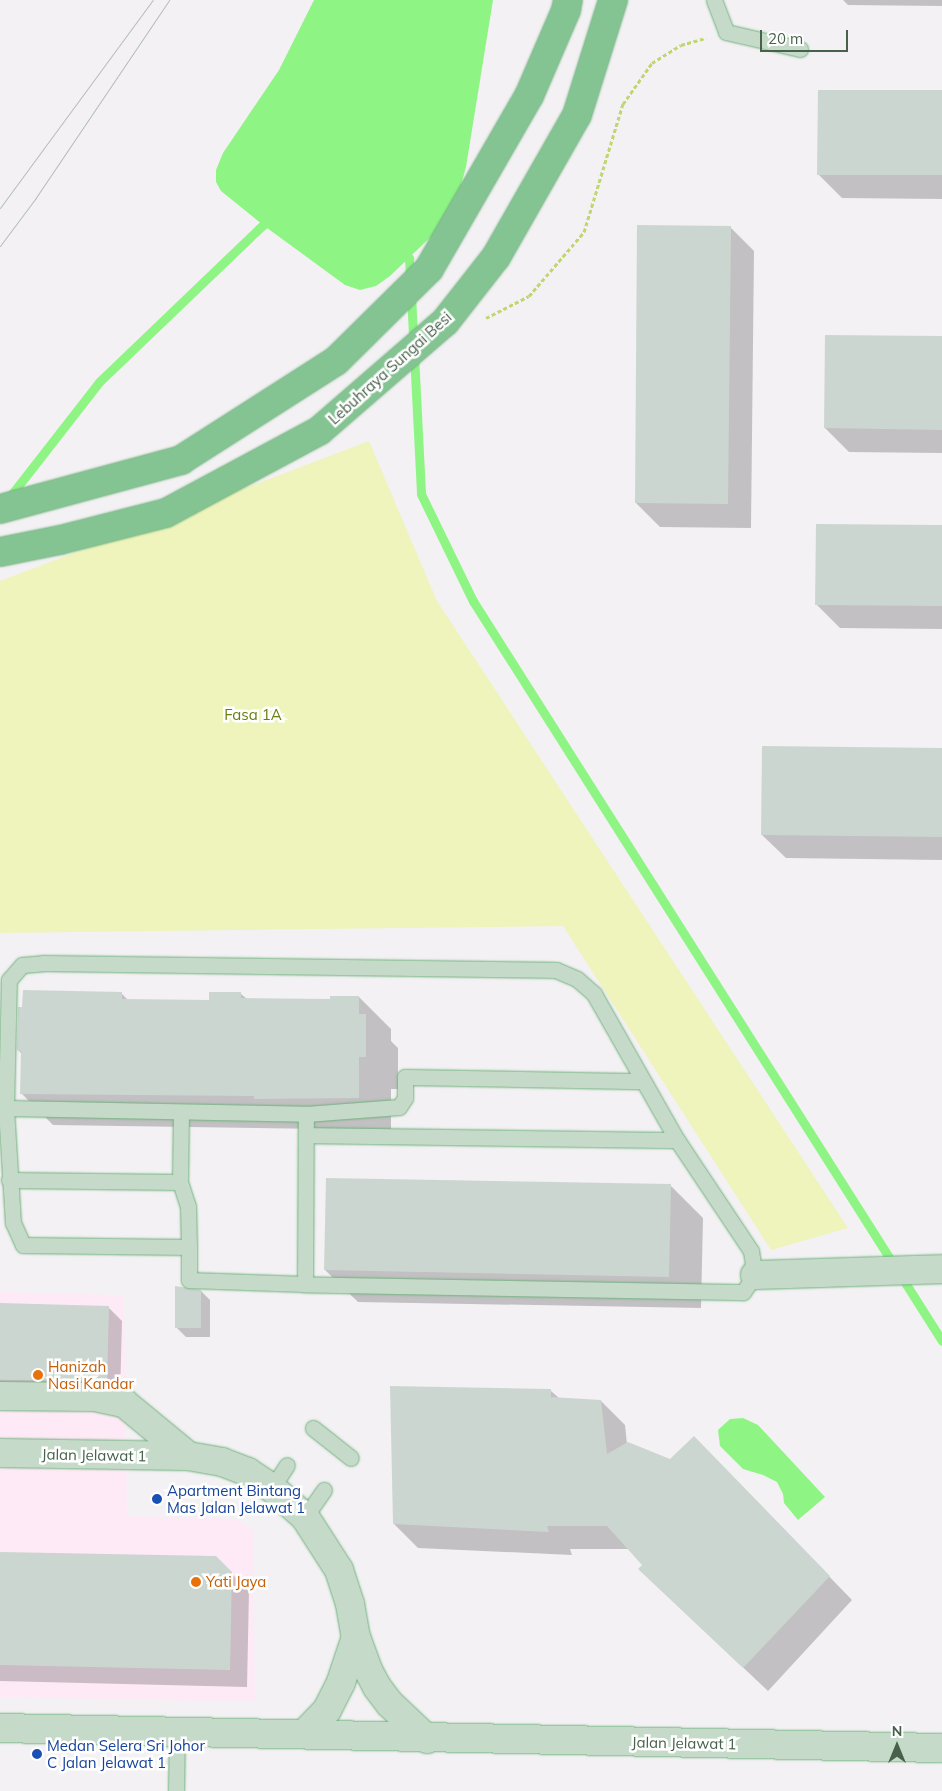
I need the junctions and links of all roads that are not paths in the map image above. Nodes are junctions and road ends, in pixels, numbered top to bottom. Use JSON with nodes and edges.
{"nodes":[{"id":1,"x":568,"y":0,"type":"edge"},
{"id":2,"x":613,"y":0,"type":"edge"},
{"id":3,"x":714,"y":0,"type":"edge"},
{"id":4,"x":800,"y":49,"type":"dead end"},
{"id":5,"x":0,"y":509,"type":"edge"},
{"id":6,"x":0,"y":552,"type":"edge"},
{"id":7,"x":644,"y":1081,"type":"junction"},
{"id":8,"x":6,"y":1108,"type":"junction"},
{"id":9,"x":181,"y":1112,"type":"junction"},
{"id":10,"x":306,"y":1114,"type":"junction"},
{"id":11,"x":306,"y":1135,"type":"junction"},
{"id":12,"x":677,"y":1140,"type":"junction"},
{"id":13,"x":9,"y":1180,"type":"junction"},
{"id":14,"x":180,"y":1182,"type":"junction"},
{"id":15,"x":189,"y":1247,"type":"junction"},
{"id":16,"x":942,"y":1269,"type":"edge"},
{"id":17,"x":755,"y":1275,"type":"junction"},
{"id":18,"x":305,"y":1284,"type":"junction"},
{"id":19,"x":0,"y":1396,"type":"edge"},
{"id":20,"x":314,"y":1428,"type":"dead end"},
{"id":21,"x":0,"y":1453,"type":"edge"},
{"id":22,"x":188,"y":1456,"type":"junction"},
{"id":23,"x":351,"y":1458,"type":"dead end"},
{"id":24,"x":288,"y":1465,"type":"dead end"},
{"id":25,"x":272,"y":1488,"type":"junction"},
{"id":26,"x":324,"y":1490,"type":"dead end"},
{"id":27,"x":305,"y":1517,"type":"junction"},
{"id":28,"x":356,"y":1637,"type":"junction"},
{"id":29,"x":0,"y":1728,"type":"edge"},
{"id":30,"x":177,"y":1732,"type":"junction"},
{"id":31,"x":304,"y":1734,"type":"junction"},
{"id":32,"x":426,"y":1739,"type":"junction"},
{"id":33,"x":942,"y":1748,"type":"edge"},
{"id":34,"x":176,"y":1791,"type":"edge"}],
"edges":[{"from":1,"to":5,"type":"highway"},
{"from":2,"to":6,"type":"highway","name":"Lebuhraya Sungai Besi"},
{"from":3,"to":4,"type":"lane"},
{"from":7,"to":8,"type":"lane"},
{"from":7,"to":10,"type":"lane"},
{"from":7,"to":12,"type":"lane"},
{"from":8,"to":9,"type":"lane"},
{"from":8,"to":13,"type":"lane"},
{"from":9,"to":10,"type":"lane"},
{"from":9,"to":14,"type":"lane"},
{"from":10,"to":11,"type":"lane"},
{"from":11,"to":12,"type":"lane"},
{"from":11,"to":18,"type":"lane"},
{"from":12,"to":17,"type":"lane"},
{"from":13,"to":14,"type":"lane"},
{"from":13,"to":15,"type":"lane"},
{"from":14,"to":15,"type":"lane"},
{"from":15,"to":18,"type":"lane"},
{"from":16,"to":17,"type":"street"},
{"from":17,"to":18,"type":"lane"},
{"from":19,"to":22,"type":"street","name":"Jalan Jelawat 1"},
{"from":20,"to":23,"type":"lane"},
{"from":21,"to":22,"type":"street","name":"Jalan Jelawat 1"},
{"from":22,"to":25,"type":"street","name":"Jalan Jelawat 1"},
{"from":24,"to":25,"type":"lane"},
{"from":25,"to":27,"type":"street","name":"Jalan Jelawat 1"},
{"from":26,"to":27,"type":"lane"},
{"from":27,"to":28,"type":"street","name":"Jalan Jelawat 1"},
{"from":28,"to":31,"type":"street","name":"Jalan Jelawat 1"},
{"from":28,"to":32,"type":"street","name":"Jalan Jelawat 1"},
{"from":29,"to":30,"type":"street","name":"Jalan Jelawat 1"},
{"from":30,"to":31,"type":"street","name":"Jalan Jelawat 1"},
{"from":30,"to":34,"type":"lane"},
{"from":31,"to":32,"type":"street","name":"Jalan Jelawat 1"},
{"from":32,"to":33,"type":"street","name":"Jalan Jelawat 1"}]}
